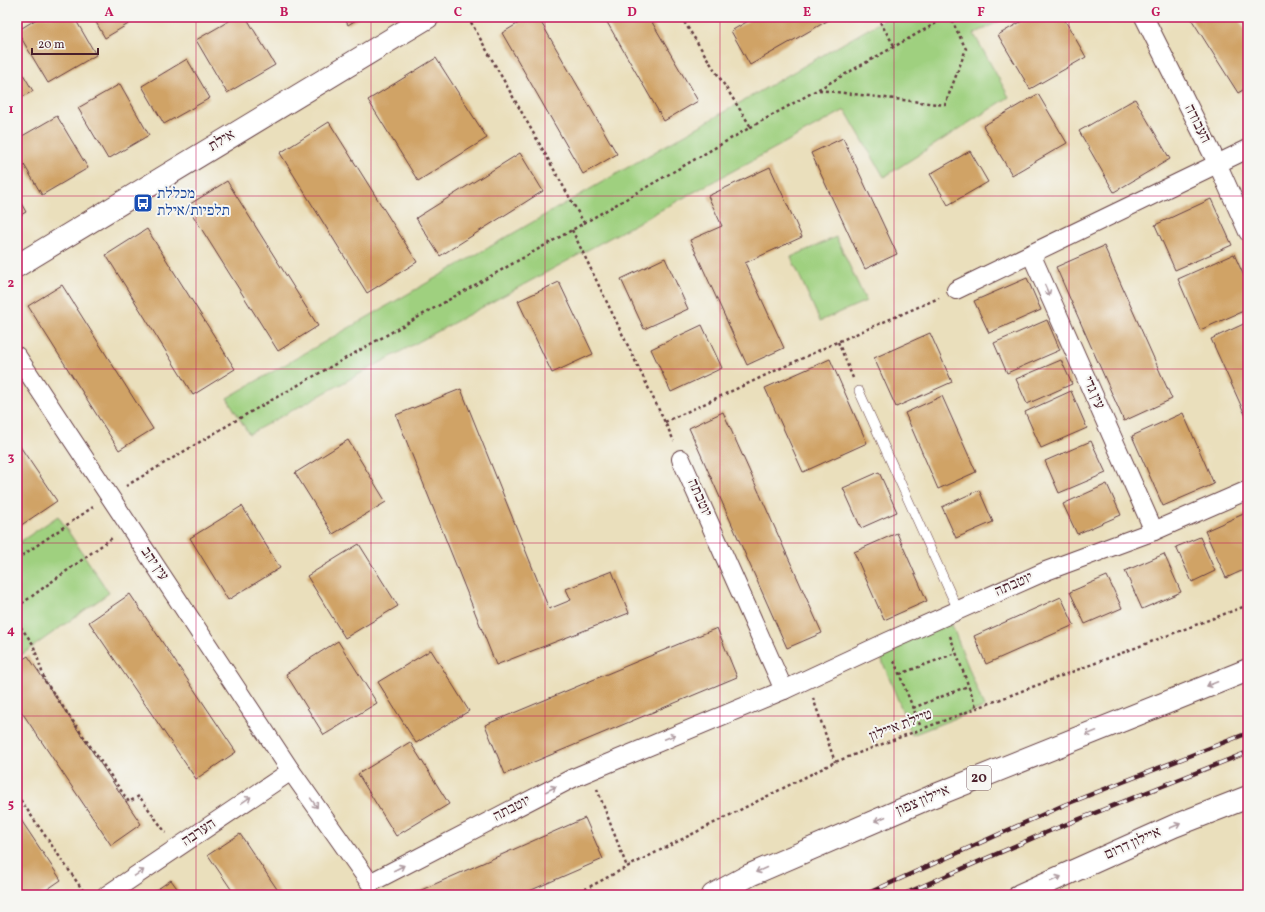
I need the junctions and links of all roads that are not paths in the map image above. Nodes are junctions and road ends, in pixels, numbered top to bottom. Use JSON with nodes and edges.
{"nodes":[{"id":1,"x":428,"y":17,"type":"edge"},
{"id":2,"x":1144,"y":17,"type":"edge"},
{"id":3,"x":1248,"y":149,"type":"edge"},
{"id":4,"x":1217,"y":163,"type":"junction"},
{"id":5,"x":1248,"y":232,"type":"edge"},
{"id":6,"x":1031,"y":254,"type":"junction"},
{"id":7,"x":17,"y":266,"type":"edge"},
{"id":8,"x":956,"y":290,"type":"road end"},
{"id":9,"x":17,"y":356,"type":"edge"},
{"id":10,"x":858,"y":391,"type":"road end"},
{"id":11,"x":681,"y":458,"type":"road end"},
{"id":12,"x":1248,"y":490,"type":"edge"},
{"id":13,"x":1154,"y":531,"type":"junction"},
{"id":14,"x":951,"y":613,"type":"junction"},
{"id":15,"x":1248,"y":670,"type":"edge"},
{"id":16,"x":784,"y":690,"type":"junction"},
{"id":17,"x":291,"y":771,"type":"junction"},
{"id":18,"x":1248,"y":797,"type":"edge"},
{"id":19,"x":107,"y":895,"type":"edge"},
{"id":20,"x":713,"y":895,"type":"edge"},
{"id":21,"x":1020,"y":895,"type":"edge"}],
"edges":[{"from":1,"to":7,"type":"main road","name":"אילת"},
{"from":2,"to":4,"type":"street","name":"העבודה"},
{"from":3,"to":4,"type":"street"},
{"from":4,"to":5,"type":"street","name":"העבודה"},
{"from":4,"to":6,"type":"street"},
{"from":6,"to":8,"type":"street"},
{"from":6,"to":13,"type":"street","name":"עין גדי","one_way":true},
{"from":9,"to":17,"type":"street","name":"עין יהב"},
{"from":10,"to":14,"type":"lane"},
{"from":11,"to":16,"type":"street","name":"יוטבתה"},
{"from":12,"to":13,"type":"street","name":"יוטבתה"},
{"from":13,"to":14,"type":"street","name":"יוטבתה"},
{"from":14,"to":16,"type":"street","name":"יוטבתה"},
{"from":15,"to":20,"type":"main road","name":"איילון צפון","number":"20","one_way":true},
{"from":17,"to":16,"type":"street","name":"יוטבתה","one_way":true},
{"from":19,"to":17,"type":"street","name":"הערבה","one_way":true},
{"from":21,"to":18,"type":"main road","name":"איילון דרום","one_way":true}]}
